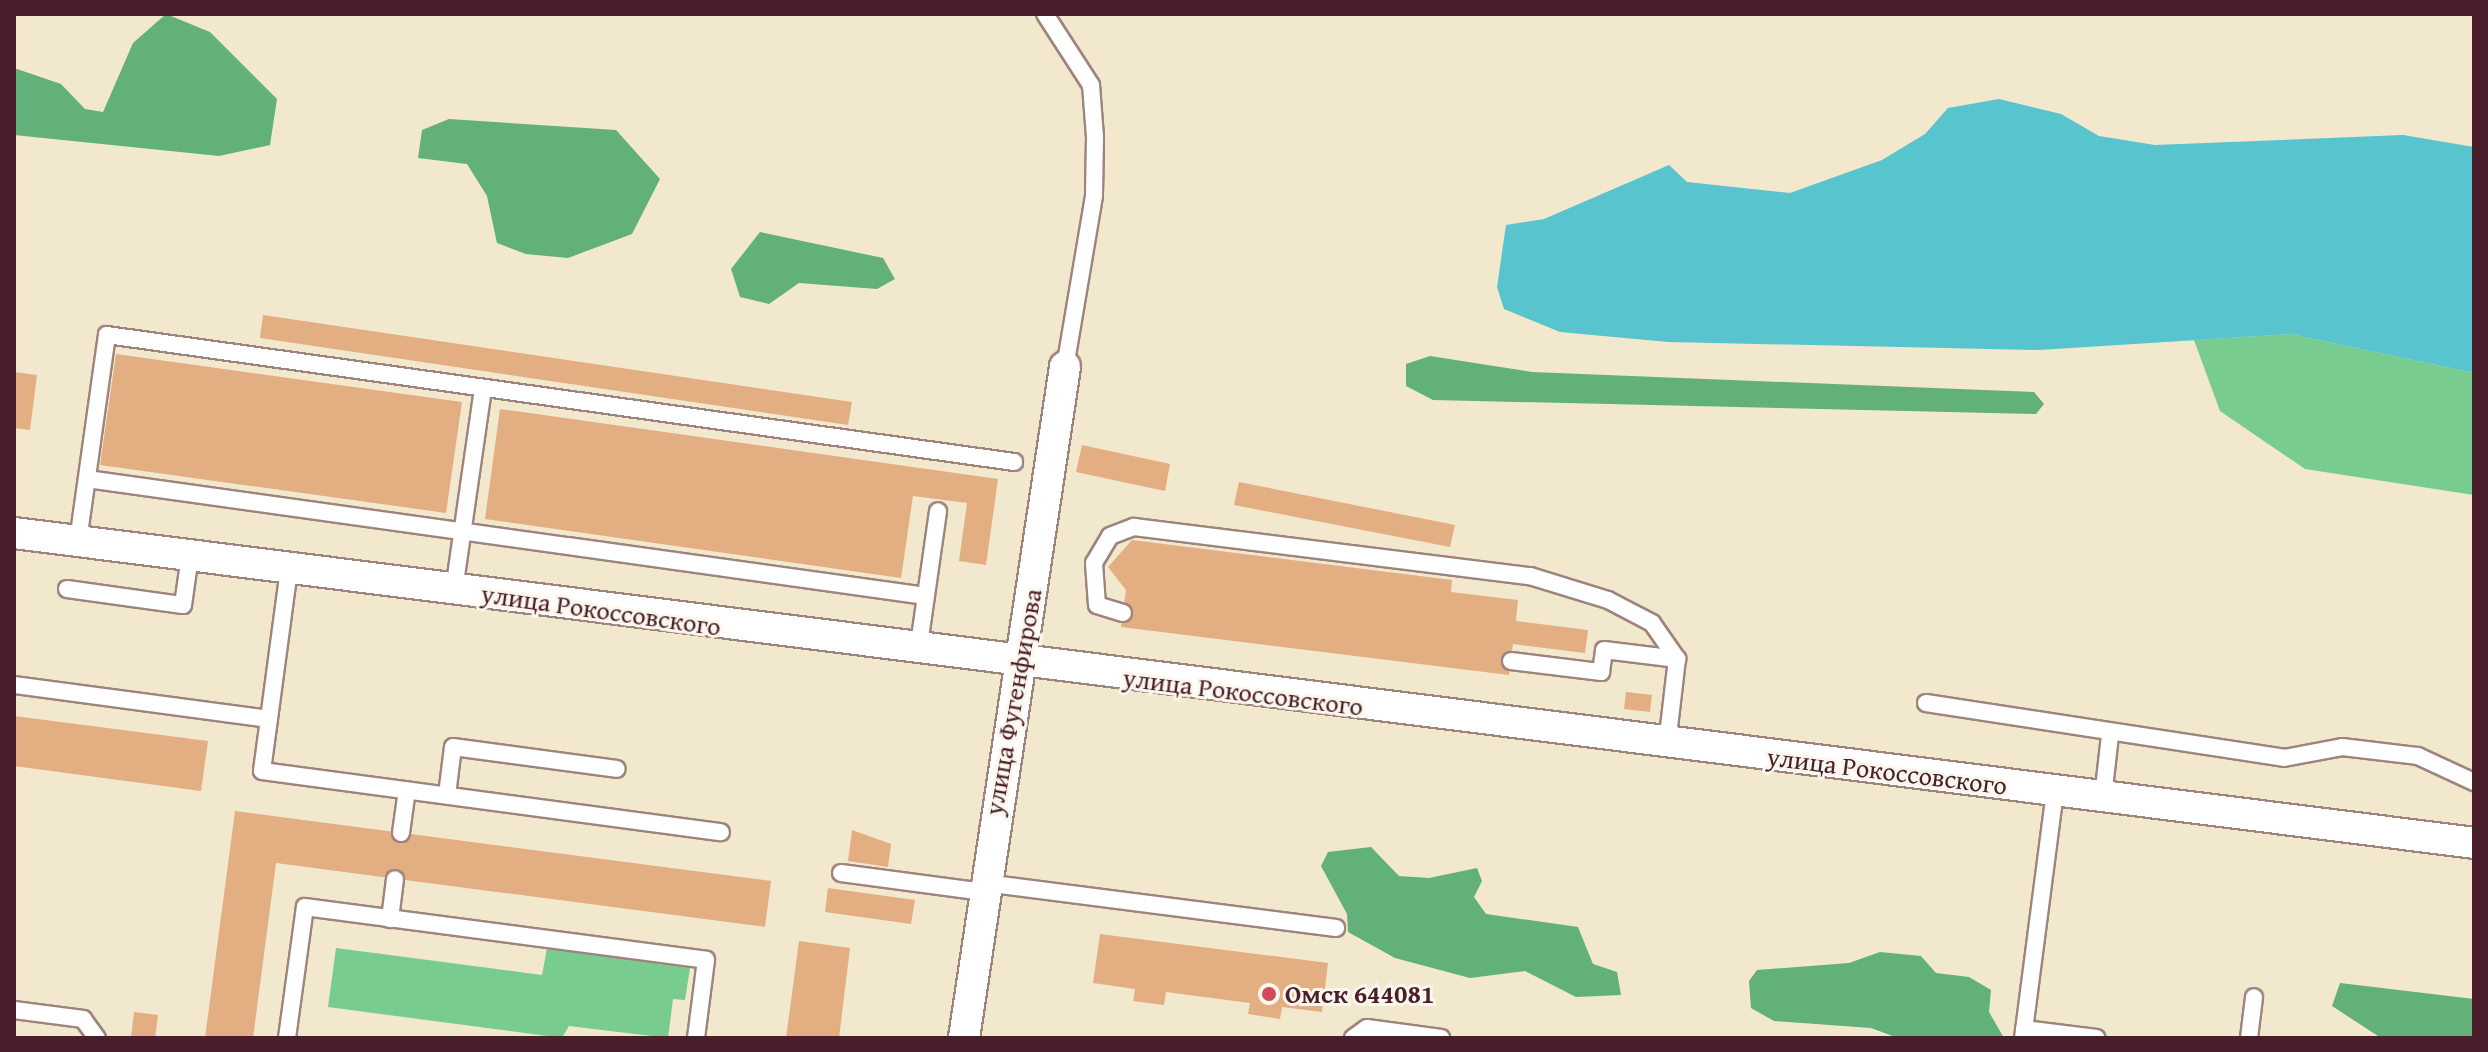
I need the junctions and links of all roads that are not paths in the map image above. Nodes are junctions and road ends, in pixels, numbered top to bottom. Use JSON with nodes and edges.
{"nodes":[{"id":1,"x":1045,"y":14,"type":"edge"},
{"id":2,"x":1065,"y":367,"type":"joint"},
{"id":3,"x":483,"y":388,"type":"junction"},
{"id":4,"x":1014,"y":462,"type":"dead end"},
{"id":5,"x":87,"y":479,"type":"junction"},
{"id":6,"x":938,"y":511,"type":"dead end"},
{"id":7,"x":462,"y":532,"type":"junction"},
{"id":8,"x":14,"y":533,"type":"edge"},
{"id":9,"x":78,"y":541,"type":"junction"},
{"id":10,"x":190,"y":556,"type":"junction"},
{"id":11,"x":289,"y":569,"type":"junction"},
{"id":12,"x":67,"y":589,"type":"dead end"},
{"id":13,"x":454,"y":590,"type":"junction"},
{"id":14,"x":926,"y":596,"type":"junction"},
{"id":15,"x":1123,"y":613,"type":"dead end"},
{"id":16,"x":918,"y":652,"type":"junction"},
{"id":17,"x":1677,"y":659,"type":"junction"},
{"id":18,"x":1511,"y":661,"type":"dead end"},
{"id":19,"x":1022,"y":665,"type":"junction"},
{"id":20,"x":14,"y":685,"type":"edge"},
{"id":21,"x":1926,"y":703,"type":"dead end"},
{"id":22,"x":269,"y":719,"type":"junction"},
{"id":23,"x":2110,"y":736,"type":"junction"},
{"id":24,"x":1667,"y":744,"type":"junction"},
{"id":25,"x":617,"y":769,"type":"dead end"},
{"id":26,"x":2474,"y":782,"type":"edge"},
{"id":27,"x":407,"y":790,"type":"junction"},
{"id":28,"x":2055,"y":791,"type":"junction"},
{"id":29,"x":447,"y":795,"type":"junction"},
{"id":30,"x":2103,"y":797,"type":"junction"},
{"id":31,"x":721,"y":832,"type":"dead end"},
{"id":32,"x":401,"y":833,"type":"dead end"},
{"id":33,"x":2474,"y":843,"type":"edge"},
{"id":34,"x":841,"y":873,"type":"dead end"},
{"id":35,"x":395,"y":879,"type":"dead end"},
{"id":36,"x":984,"y":888,"type":"junction"},
{"id":37,"x":390,"y":919,"type":"junction"},
{"id":38,"x":1336,"y":928,"type":"dead end"},
{"id":39,"x":2254,"y":997,"type":"dead end"},
{"id":40,"x":14,"y":1010,"type":"edge"},
{"id":41,"x":2024,"y":1033,"type":"edge"},
{"id":42,"x":97,"y":1038,"type":"edge"},
{"id":43,"x":287,"y":1038,"type":"edge"},
{"id":44,"x":696,"y":1038,"type":"edge"},
{"id":45,"x":964,"y":1038,"type":"edge"},
{"id":46,"x":1353,"y":1038,"type":"edge"},
{"id":47,"x":1441,"y":1038,"type":"edge"},
{"id":48,"x":2096,"y":1038,"type":"edge"},
{"id":49,"x":2249,"y":1038,"type":"edge"}],
"edges":[{"from":1,"to":2,"type":"lane"},
{"from":2,"to":19,"type":"street","name":"улица Фугенфирова"},
{"from":3,"to":4,"type":"lane"},
{"from":3,"to":5,"type":"lane"},
{"from":3,"to":7,"type":"lane"},
{"from":5,"to":7,"type":"lane"},
{"from":5,"to":9,"type":"lane"},
{"from":6,"to":14,"type":"lane"},
{"from":7,"to":13,"type":"lane"},
{"from":7,"to":14,"type":"lane"},
{"from":8,"to":9,"type":"street","name":"улица Рокоссовского"},
{"from":9,"to":10,"type":"street","name":"улица Рокоссовского"},
{"from":10,"to":11,"type":"street","name":"улица Рокоссовского"},
{"from":10,"to":12,"type":"lane"},
{"from":11,"to":13,"type":"street","name":"улица Рокоссовского"},
{"from":11,"to":22,"type":"lane"},
{"from":13,"to":16,"type":"street","name":"улица Рокоссовского"},
{"from":14,"to":16,"type":"lane"},
{"from":15,"to":17,"type":"lane"},
{"from":16,"to":19,"type":"street","name":"улица Рокоссовского"},
{"from":17,"to":18,"type":"lane"},
{"from":17,"to":24,"type":"lane"},
{"from":19,"to":24,"type":"street","name":"улица Рокоссовского"},
{"from":19,"to":36,"type":"street","name":"улица Фугенфирова"},
{"from":20,"to":22,"type":"lane"},
{"from":21,"to":23,"type":"lane"},
{"from":22,"to":27,"type":"lane"},
{"from":23,"to":26,"type":"lane"},
{"from":23,"to":30,"type":"lane"},
{"from":24,"to":28,"type":"street","name":"улица Рокоссовского"},
{"from":25,"to":29,"type":"lane"},
{"from":27,"to":29,"type":"lane"},
{"from":27,"to":32,"type":"lane"},
{"from":28,"to":30,"type":"street","name":"улица Рокоссовского"},
{"from":28,"to":41,"type":"lane"},
{"from":29,"to":31,"type":"lane"},
{"from":30,"to":33,"type":"street","name":"улица Рокоссовского"},
{"from":34,"to":36,"type":"lane"},
{"from":35,"to":37,"type":"lane"},
{"from":36,"to":38,"type":"lane"},
{"from":36,"to":45,"type":"street","name":"улица Фугенфирова"},
{"from":37,"to":43,"type":"lane"},
{"from":37,"to":44,"type":"lane"},
{"from":39,"to":49,"type":"lane"},
{"from":40,"to":42,"type":"lane"},
{"from":41,"to":48,"type":"lane"},
{"from":46,"to":47,"type":"lane"}]}
